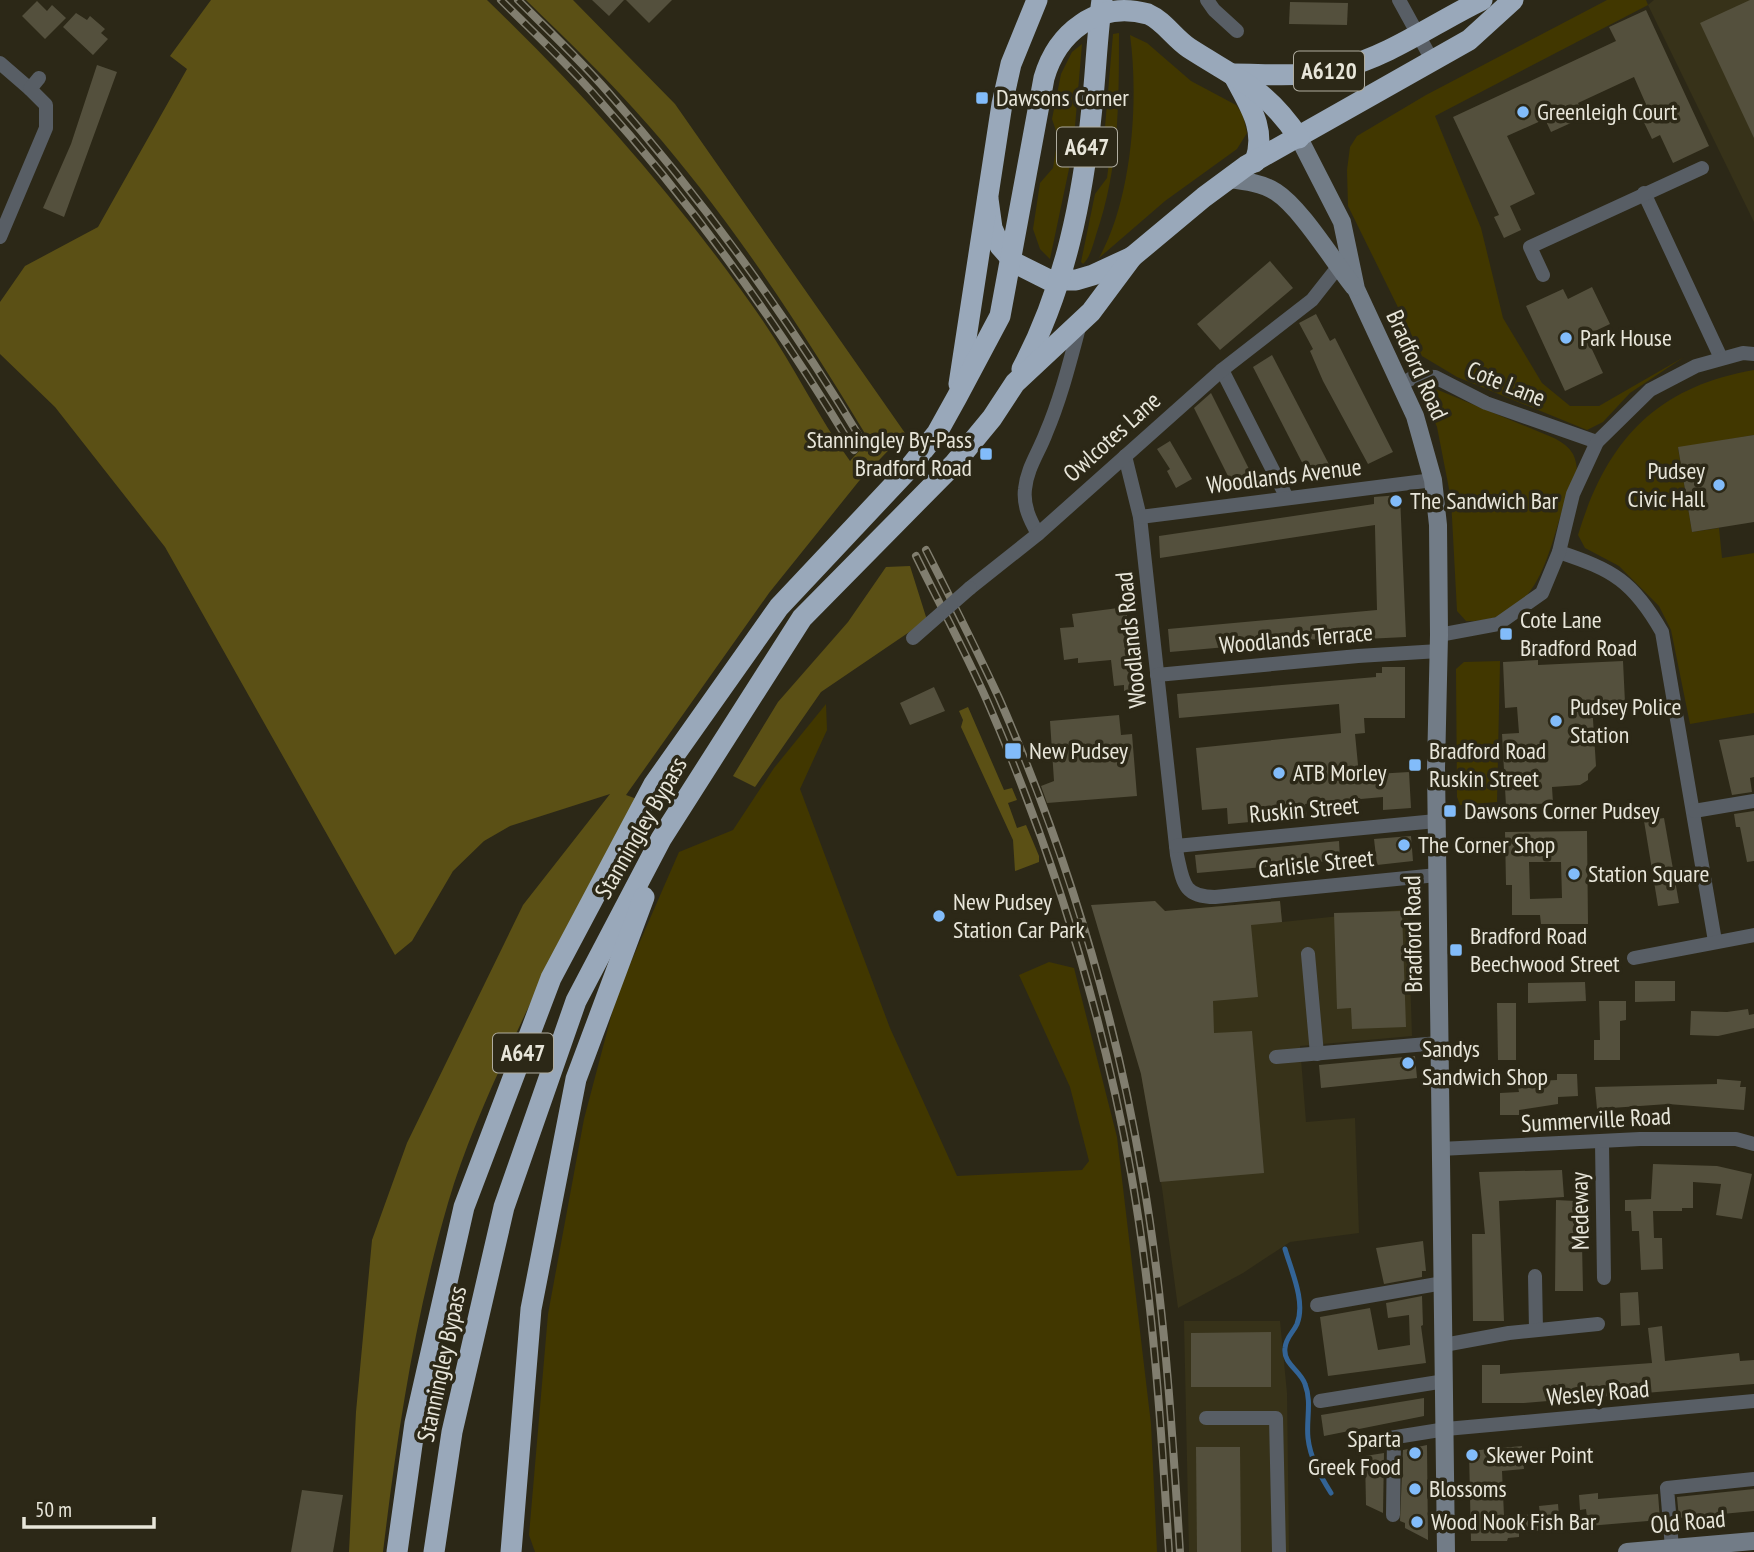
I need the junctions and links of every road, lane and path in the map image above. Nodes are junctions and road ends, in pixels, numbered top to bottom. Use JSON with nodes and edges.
{"nodes":[{"id":1,"x":1037,"y":0,"type":"edge"},
{"id":2,"x":1150,"y":0,"type":"edge"},
{"id":3,"x":1207,"y":0,"type":"edge"},
{"id":4,"x":1399,"y":0,"type":"edge"},
{"id":5,"x":1482,"y":0,"type":"edge"},
{"id":6,"x":1513,"y":0,"type":"edge"},
{"id":7,"x":1101,"y":6,"type":"edge"},
{"id":8,"x":1158,"y":20,"type":"junction"},
{"id":9,"x":1237,"y":31,"type":"dead end"},
{"id":10,"x":1418,"y":33,"type":"junction"},
{"id":11,"x":1432,"y":60,"type":"junction"},
{"id":12,"x":0,"y":63,"type":"edge"},
{"id":13,"x":1233,"y":74,"type":"junction"},
{"id":14,"x":1299,"y":138,"type":"junction"},
{"id":15,"x":1255,"y":162,"type":"junction"},
{"id":16,"x":1702,"y":168,"type":"dead end"},
{"id":17,"x":1228,"y":179,"type":"junction"},
{"id":18,"x":1644,"y":193,"type":"junction"},
{"id":19,"x":988,"y":199,"type":"junction"},
{"id":20,"x":0,"y":237,"type":"edge"},
{"id":21,"x":1132,"y":257,"type":"junction"},
{"id":22,"x":1011,"y":258,"type":"junction"},
{"id":23,"x":1338,"y":267,"type":"junction"},
{"id":24,"x":1543,"y":275,"type":"dead end"},
{"id":25,"x":1060,"y":281,"type":"junction"},
{"id":26,"x":1356,"y":289,"type":"junction"},
{"id":27,"x":1081,"y":321,"type":"junction"},
{"id":28,"x":1754,"y":354,"type":"edge"},
{"id":29,"x":1721,"y":358,"type":"junction"},
{"id":30,"x":1222,"y":370,"type":"junction"},
{"id":31,"x":1014,"y":383,"type":"junction"},
{"id":32,"x":1401,"y":384,"type":"junction"},
{"id":33,"x":957,"y":397,"type":"junction"},
{"id":34,"x":1597,"y":442,"type":"junction"},
{"id":35,"x":1125,"y":456,"type":"junction"},
{"id":36,"x":1433,"y":480,"type":"junction"},
{"id":37,"x":1287,"y":498,"type":"junction"},
{"id":38,"x":1140,"y":517,"type":"junction"},
{"id":39,"x":1038,"y":534,"type":"junction"},
{"id":40,"x":1559,"y":552,"type":"junction"},
{"id":41,"x":913,"y":638,"type":"dead end"},
{"id":42,"x":1439,"y":643,"type":"junction"},
{"id":43,"x":1157,"y":675,"type":"junction"},
{"id":44,"x":723,"y":742,"type":"junction"},
{"id":45,"x":1754,"y":801,"type":"edge"},
{"id":46,"x":1694,"y":811,"type":"junction"},
{"id":47,"x":1436,"y":821,"type":"junction"},
{"id":48,"x":1176,"y":846,"type":"junction"},
{"id":49,"x":1437,"y":875,"type":"junction"},
{"id":50,"x":1199,"y":897,"type":"joint"},
{"id":51,"x":1754,"y":935,"type":"edge"},
{"id":52,"x":1715,"y":941,"type":"junction"},
{"id":53,"x":1308,"y":954,"type":"dead end"},
{"id":54,"x":1634,"y":958,"type":"dead end"},
{"id":55,"x":1439,"y":1043,"type":"junction"},
{"id":56,"x":1317,"y":1054,"type":"junction"},
{"id":57,"x":1276,"y":1057,"type":"dead end"},
{"id":58,"x":1602,"y":1143,"type":"junction"},
{"id":59,"x":1754,"y":1144,"type":"edge"},
{"id":60,"x":1440,"y":1149,"type":"junction"},
{"id":61,"x":1535,"y":1276,"type":"dead end"},
{"id":62,"x":1604,"y":1278,"type":"dead end"},
{"id":63,"x":1443,"y":1283,"type":"junction"},
{"id":64,"x":1317,"y":1305,"type":"dead end"},
{"id":65,"x":1598,"y":1324,"type":"dead end"},
{"id":66,"x":1536,"y":1330,"type":"junction"},
{"id":67,"x":1444,"y":1345,"type":"junction"},
{"id":68,"x":1445,"y":1381,"type":"junction"},
{"id":69,"x":1320,"y":1401,"type":"dead end"},
{"id":70,"x":1754,"y":1401,"type":"edge"},
{"id":71,"x":1206,"y":1418,"type":"dead end"},
{"id":72,"x":1446,"y":1429,"type":"junction"},
{"id":73,"x":1394,"y":1437,"type":"junction"},
{"id":74,"x":1365,"y":1442,"type":"dead end"},
{"id":75,"x":1754,"y":1479,"type":"edge"},
{"id":76,"x":1393,"y":1515,"type":"dead end"},
{"id":77,"x":1754,"y":1541,"type":"edge"},
{"id":78,"x":1672,"y":1548,"type":"junction"},
{"id":79,"x":397,"y":1552,"type":"edge"},
{"id":80,"x":434,"y":1552,"type":"edge"},
{"id":81,"x":511,"y":1552,"type":"edge"},
{"id":82,"x":1279,"y":1552,"type":"edge"},
{"id":83,"x":1446,"y":1552,"type":"edge"},
{"id":84,"x":1629,"y":1552,"type":"edge"}],
"edges":[{"from":1,"to":19,"type":"highway","number":"A647"},
{"from":2,"to":8,"type":"highway"},
{"from":3,"to":9,"type":"street"},
{"from":4,"to":10,"type":"street"},
{"from":5,"to":10,"type":"highway","number":"A6120"},
{"from":6,"to":11,"type":"highway","number":"A6120"},
{"from":7,"to":8,"type":"highway"},
{"from":7,"to":22,"type":"highway","name":"Stanningley Bypass"},
{"from":7,"to":25,"type":"highway","number":"A647"},
{"from":8,"to":13,"type":"highway"},
{"from":10,"to":11,"type":"street"},
{"from":10,"to":13,"type":"highway","number":"A6120"},
{"from":11,"to":14,"type":"highway","number":"A6120"},
{"from":12,"to":20,"type":"street"},
{"from":13,"to":14,"type":"highway"},
{"from":13,"to":15,"type":"highway"},
{"from":14,"to":15,"type":"highway"},
{"from":14,"to":26,"type":"main road","name":"Bradford Road"},
{"from":15,"to":17,"type":"highway"},
{"from":16,"to":18,"type":"street"},
{"from":17,"to":21,"type":"highway"},
{"from":17,"to":23,"type":"main road","name":"Bradford Road"},
{"from":18,"to":24,"type":"street"},
{"from":18,"to":29,"type":"street"},
{"from":19,"to":22,"type":"highway"},
{"from":19,"to":33,"type":"highway","number":"A647"},
{"from":21,"to":25,"type":"highway"},
{"from":21,"to":27,"type":"highway","name":"Stanningley Bypass","number":"A647"},
{"from":22,"to":25,"type":"highway"},
{"from":22,"to":33,"type":"highway","name":"Stanningley Bypass"},
{"from":23,"to":26,"type":"main road","name":"Bradford Road"},
{"from":23,"to":30,"type":"street","name":"Owlcotes Lane"},
{"from":25,"to":31,"type":"highway","number":"A647"},
{"from":26,"to":32,"type":"main road","name":"Bradford Road"},
{"from":27,"to":31,"type":"highway","name":"Stanningley Bypass","number":"A647"},
{"from":27,"to":39,"type":"street"},
{"from":28,"to":29,"type":"street"},
{"from":29,"to":34,"type":"street"},
{"from":30,"to":35,"type":"street","name":"Owlcotes Lane"},
{"from":30,"to":37,"type":"street"},
{"from":31,"to":44,"type":"highway","name":"Stanningley Bypass","number":"A647"},
{"from":32,"to":34,"type":"street","name":"Cote Lane"},
{"from":32,"to":36,"type":"main road","name":"Bradford Road"},
{"from":33,"to":79,"type":"highway","name":"Stanningley Bypass","number":"A647"},
{"from":34,"to":40,"type":"street"},
{"from":35,"to":38,"type":"street","name":"Woodlands Road"},
{"from":35,"to":39,"type":"street","name":"Owlcotes Lane"},
{"from":36,"to":37,"type":"street","name":"Woodlands Avenue"},
{"from":36,"to":42,"type":"main road","name":"Bradford Road"},
{"from":37,"to":38,"type":"street","name":"Woodlands Avenue"},
{"from":38,"to":43,"type":"street","name":"Woodlands Road"},
{"from":39,"to":41,"type":"street","name":"Owlcotes Lane","bridge":true},
{"from":40,"to":42,"type":"street"},
{"from":40,"to":46,"type":"street"},
{"from":42,"to":43,"type":"street","name":"Woodlands Terrace"},
{"from":42,"to":47,"type":"main road","name":"Bradford Road"},
{"from":43,"to":48,"type":"street","name":"Woodlands Road"},
{"from":44,"to":80,"type":"highway","name":"Stanningley Bypass","number":"A647"},
{"from":44,"to":81,"type":"highway"},
{"from":45,"to":46,"type":"street"},
{"from":46,"to":52,"type":"street"},
{"from":47,"to":48,"type":"street","name":"Ruskin Street"},
{"from":47,"to":49,"type":"main road","name":"Bradford Road"},
{"from":48,"to":50,"type":"street","name":"Woodlands Road"},
{"from":49,"to":50,"type":"street","name":"Carlisle Street"},
{"from":49,"to":55,"type":"main road","name":"Bradford Road"},
{"from":51,"to":52,"type":"street"},
{"from":52,"to":54,"type":"street"},
{"from":53,"to":56,"type":"street"},
{"from":55,"to":56,"type":"street"},
{"from":55,"to":60,"type":"main road","name":"Bradford Road"},
{"from":56,"to":57,"type":"street"},
{"from":58,"to":59,"type":"street","name":"Summerville Road"},
{"from":58,"to":60,"type":"street","name":"Summerville Road"},
{"from":58,"to":62,"type":"street","name":"Medeway"},
{"from":60,"to":63,"type":"main road","name":"Bradford Road"},
{"from":61,"to":66,"type":"street"},
{"from":63,"to":64,"type":"street"},
{"from":63,"to":67,"type":"main road","name":"Bradford Road"},
{"from":65,"to":66,"type":"street"},
{"from":66,"to":67,"type":"street"},
{"from":67,"to":68,"type":"main road","name":"Bradford Road"},
{"from":68,"to":69,"type":"street"},
{"from":68,"to":72,"type":"main road","name":"Bradford Road"},
{"from":70,"to":72,"type":"street","name":"Wesley Road"},
{"from":71,"to":82,"type":"street"},
{"from":72,"to":73,"type":"street","name":"Wesley Road"},
{"from":72,"to":83,"type":"main road","name":"Bradford Road"},
{"from":73,"to":74,"type":"street","name":"Wesley Road"},
{"from":73,"to":76,"type":"street"},
{"from":75,"to":78,"type":"street"},
{"from":77,"to":78,"type":"main road","name":"Old Road"},
{"from":78,"to":84,"type":"main road","name":"Old Road"}]}
